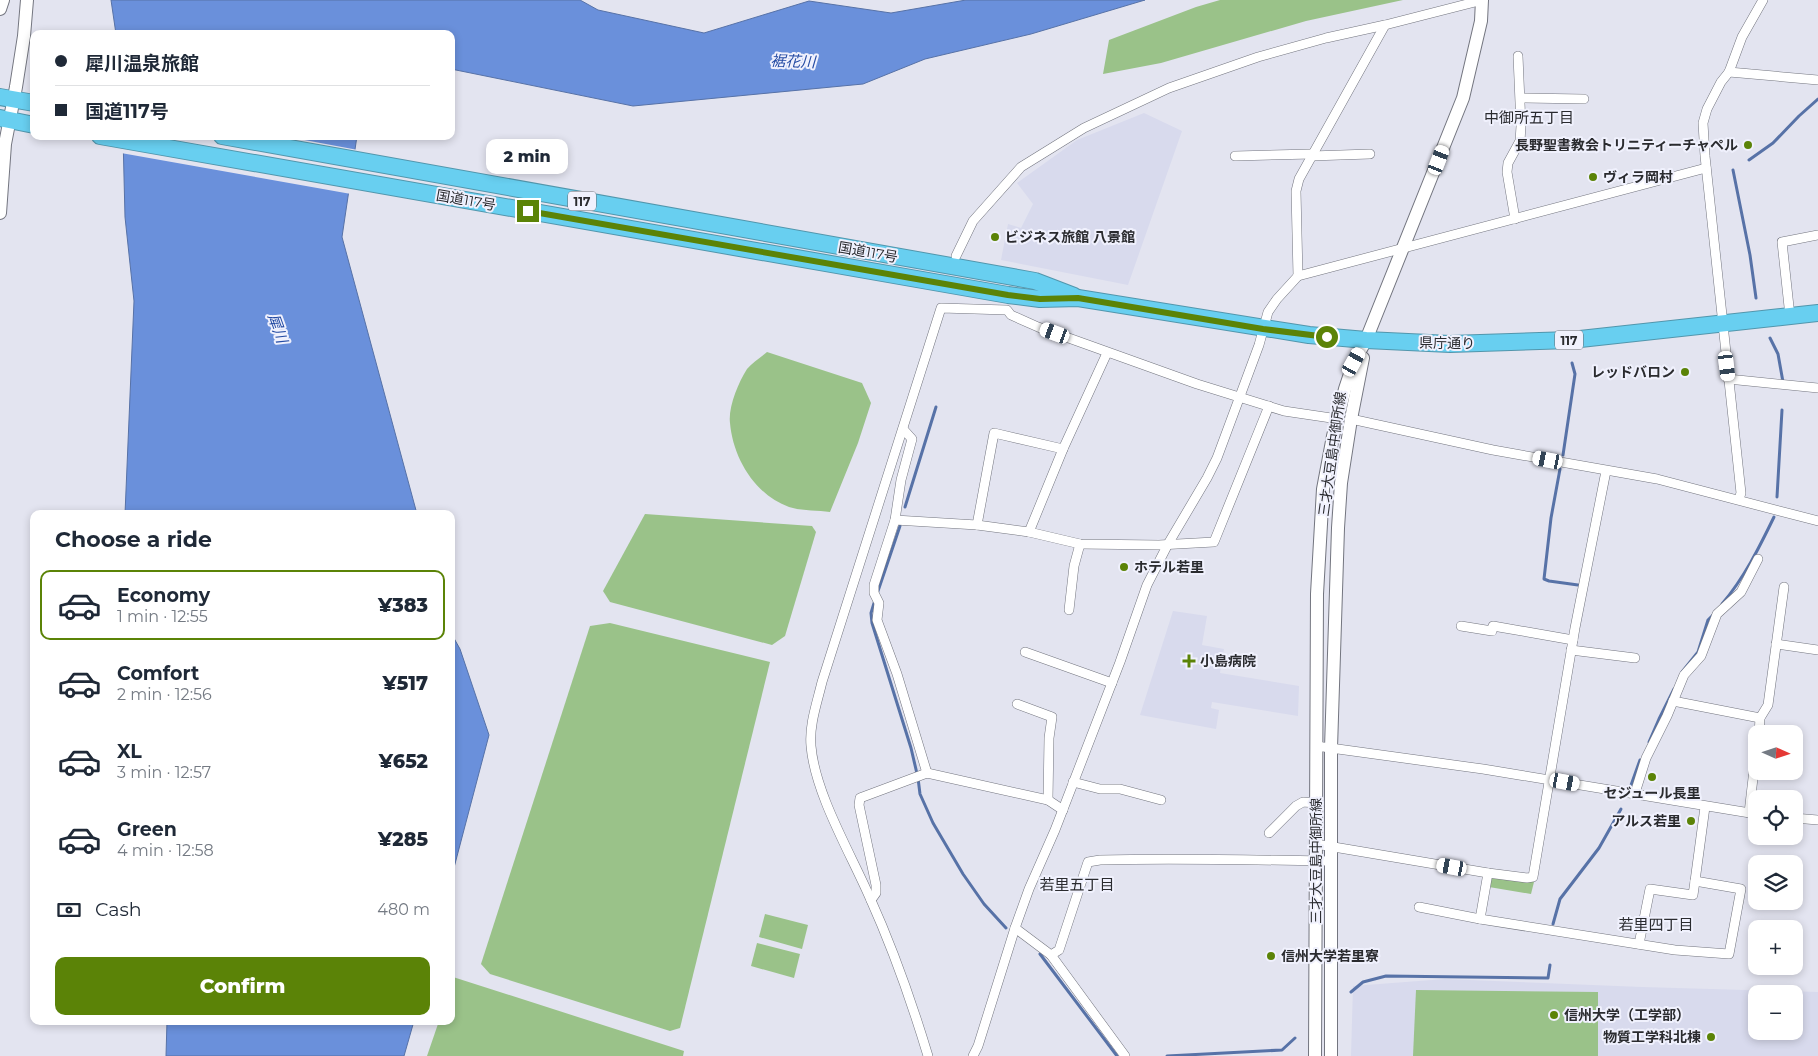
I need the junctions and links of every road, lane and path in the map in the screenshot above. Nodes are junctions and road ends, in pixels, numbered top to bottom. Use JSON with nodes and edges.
{"nodes":[{"id":1,"x":3,"y":0,"type":"edge"},
{"id":2,"x":27,"y":0,"type":"edge"},
{"id":3,"x":1483,"y":0,"type":"edge"},
{"id":4,"x":1763,"y":0,"type":"edge"},
{"id":5,"x":0,"y":9,"type":"edge"},
{"id":6,"x":1385,"y":25,"type":"junction"},
{"id":7,"x":1518,"y":56,"type":"dead end"},
{"id":8,"x":1730,"y":72,"type":"junction"},
{"id":9,"x":1818,"y":80,"type":"edge"},
{"id":10,"x":7,"y":98,"type":"edge"},
{"id":11,"x":1520,"y":98,"type":"junction"},
{"id":12,"x":1584,"y":99,"type":"dead end"},
{"id":13,"x":30,"y":102,"type":"edge"},
{"id":14,"x":5,"y":119,"type":"edge"},
{"id":15,"x":30,"y":124,"type":"edge"},
{"id":16,"x":123,"y":140,"type":"edge"},
{"id":17,"x":244,"y":140,"type":"edge"},
{"id":18,"x":1370,"y":154,"type":"dead end"},
{"id":19,"x":1312,"y":155,"type":"junction"},
{"id":20,"x":1235,"y":156,"type":"dead end"},
{"id":21,"x":1706,"y":168,"type":"junction"},
{"id":22,"x":0,"y":213,"type":"edge"},
{"id":23,"x":1515,"y":219,"type":"junction"},
{"id":24,"x":1818,"y":235,"type":"edge"},
{"id":25,"x":1403,"y":249,"type":"junction"},
{"id":26,"x":956,"y":256,"type":"dead end"},
{"id":27,"x":1298,"y":276,"type":"junction"},
{"id":28,"x":1011,"y":278,"type":"junction"},
{"id":29,"x":1078,"y":298,"type":"junction"},
{"id":30,"x":1008,"y":303,"type":"junction"},
{"id":31,"x":1818,"y":313,"type":"edge"},
{"id":32,"x":1790,"y":316,"type":"junction"},
{"id":33,"x":1722,"y":323,"type":"junction"},
{"id":34,"x":1263,"y":329,"type":"junction"},
{"id":35,"x":1366,"y":340,"type":"junction"},
{"id":36,"x":1108,"y":353,"type":"junction"},
{"id":37,"x":1728,"y":379,"type":"junction"},
{"id":38,"x":1818,"y":388,"type":"edge"},
{"id":39,"x":1240,"y":396,"type":"junction"},
{"id":40,"x":1269,"y":406,"type":"junction"},
{"id":41,"x":1338,"y":419,"type":"junction"},
{"id":42,"x":1351,"y":419,"type":"junction"},
{"id":43,"x":903,"y":430,"type":"junction"},
{"id":44,"x":1063,"y":449,"type":"junction"},
{"id":45,"x":1606,"y":471,"type":"junction"},
{"id":46,"x":1739,"y":499,"type":"junction"},
{"id":47,"x":895,"y":520,"type":"junction"},
{"id":48,"x":1818,"y":521,"type":"edge"},
{"id":49,"x":977,"y":525,"type":"junction"},
{"id":50,"x":1029,"y":532,"type":"junction"},
{"id":51,"x":1080,"y":544,"type":"junction"},
{"id":52,"x":1168,"y":544,"type":"junction"},
{"id":53,"x":1758,"y":559,"type":"dead end"},
{"id":54,"x":1784,"y":587,"type":"dead end"},
{"id":55,"x":1069,"y":610,"type":"dead end"},
{"id":56,"x":1461,"y":626,"type":"dead end"},
{"id":57,"x":1573,"y":640,"type":"junction"},
{"id":58,"x":1776,"y":644,"type":"junction"},
{"id":59,"x":1571,"y":650,"type":"junction"},
{"id":60,"x":1818,"y":650,"type":"edge"},
{"id":61,"x":1025,"y":652,"type":"dead end"},
{"id":62,"x":1635,"y":658,"type":"dead end"},
{"id":63,"x":1112,"y":684,"type":"junction"},
{"id":64,"x":1673,"y":701,"type":"junction"},
{"id":65,"x":1016,"y":704,"type":"dead end"},
{"id":66,"x":1760,"y":718,"type":"junction"},
{"id":67,"x":1759,"y":725,"type":"edge"},
{"id":68,"x":1316,"y":746,"type":"junction"},
{"id":69,"x":1331,"y":748,"type":"junction"},
{"id":70,"x":920,"y":776,"type":"junction"},
{"id":71,"x":1548,"y":779,"type":"junction"},
{"id":72,"x":1073,"y":782,"type":"junction"},
{"id":73,"x":1635,"y":793,"type":"junction"},
{"id":74,"x":1048,"y":800,"type":"junction"},
{"id":75,"x":1162,"y":800,"type":"dead end"},
{"id":76,"x":1316,"y":803,"type":"junction"},
{"id":77,"x":1705,"y":807,"type":"junction"},
{"id":78,"x":1063,"y":810,"type":"junction"},
{"id":79,"x":1748,"y":813,"type":"edge"},
{"id":80,"x":1803,"y":819,"type":"edge"},
{"id":81,"x":1818,"y":820,"type":"edge"},
{"id":82,"x":1268,"y":833,"type":"dead end"},
{"id":83,"x":1316,"y":844,"type":"junction"},
{"id":84,"x":1331,"y":847,"type":"junction"},
{"id":85,"x":1316,"y":861,"type":"junction"},
{"id":86,"x":1331,"y":861,"type":"junction"},
{"id":87,"x":1488,"y":874,"type":"junction"},
{"id":88,"x":1695,"y":881,"type":"junction"},
{"id":89,"x":871,"y":900,"type":"junction"},
{"id":90,"x":1420,"y":907,"type":"dead end"},
{"id":91,"x":1480,"y":919,"type":"junction"},
{"id":92,"x":1015,"y":928,"type":"junction"},
{"id":93,"x":1639,"y":944,"type":"junction"},
{"id":94,"x":1051,"y":955,"type":"junction"},
{"id":95,"x":928,"y":1056,"type":"edge"},
{"id":96,"x":973,"y":1056,"type":"edge"},
{"id":97,"x":1124,"y":1056,"type":"edge"},
{"id":98,"x":1315,"y":1056,"type":"edge"},
{"id":99,"x":1331,"y":1056,"type":"edge"}],
"edges":[{"from":1,"to":5,"type":"main road"},
{"from":2,"to":10,"type":"main road"},
{"from":3,"to":6,"type":"street"},
{"from":3,"to":25,"type":"main road"},
{"from":4,"to":8,"type":"street"},
{"from":6,"to":19,"type":"street"},
{"from":6,"to":26,"type":"street"},
{"from":7,"to":11,"type":"street"},
{"from":8,"to":9,"type":"street"},
{"from":8,"to":21,"type":"street"},
{"from":10,"to":13,"type":"highway"},
{"from":10,"to":14,"type":"main road"},
{"from":11,"to":12,"type":"street"},
{"from":11,"to":23,"type":"street"},
{"from":14,"to":15,"type":"highway"},
{"from":14,"to":22,"type":"main road"},
{"from":16,"to":30,"type":"highway","name":"国道117号","number":"117"},
{"from":17,"to":28,"type":"highway","name":"国道117号","number":"117"},
{"from":18,"to":19,"type":"street"},
{"from":19,"to":20,"type":"street"},
{"from":19,"to":27,"type":"street"},
{"from":21,"to":23,"type":"street"},
{"from":21,"to":33,"type":"street"},
{"from":23,"to":25,"type":"street"},
{"from":24,"to":32,"type":"street"},
{"from":25,"to":27,"type":"street"},
{"from":25,"to":35,"type":"main road"},
{"from":27,"to":34,"type":"street"},
{"from":28,"to":29,"type":"highway","name":"県庁通り","number":"117"},
{"from":28,"to":30,"type":"street"},
{"from":29,"to":30,"type":"highway","name":"県庁通り","number":"117"},
{"from":29,"to":34,"type":"highway","name":"県庁通り","number":"117"},
{"from":30,"to":36,"type":"street"},
{"from":30,"to":43,"type":"street"},
{"from":31,"to":32,"type":"highway","name":"県庁通り","number":"117"},
{"from":32,"to":33,"type":"highway","name":"県庁通り","number":"117"},
{"from":33,"to":35,"type":"highway","name":"県庁通り","number":"117"},
{"from":33,"to":37,"type":"street"},
{"from":34,"to":35,"type":"highway","name":"県庁通り","number":"117"},
{"from":34,"to":39,"type":"street"},
{"from":35,"to":41,"type":"main road","name":"三才大豆島中御所線"},
{"from":35,"to":42,"type":"main road","name":"三才大豆島中御所線"},
{"from":36,"to":39,"type":"street"},
{"from":36,"to":44,"type":"street"},
{"from":37,"to":38,"type":"street"},
{"from":37,"to":46,"type":"street"},
{"from":39,"to":40,"type":"street"},
{"from":39,"to":52,"type":"street"},
{"from":40,"to":41,"type":"street"},
{"from":40,"to":52,"type":"street"},
{"from":41,"to":68,"type":"main road","name":"三才大豆島中御所線"},
{"from":42,"to":45,"type":"street"},
{"from":42,"to":69,"type":"main road","name":"三才大豆島中御所線"},
{"from":43,"to":47,"type":"street"},
{"from":43,"to":89,"type":"street"},
{"from":44,"to":49,"type":"street"},
{"from":44,"to":50,"type":"street"},
{"from":45,"to":46,"type":"street"},
{"from":45,"to":57,"type":"street"},
{"from":46,"to":48,"type":"street"},
{"from":47,"to":49,"type":"street"},
{"from":47,"to":70,"type":"street"},
{"from":49,"to":50,"type":"street"},
{"from":50,"to":51,"type":"street"},
{"from":51,"to":52,"type":"street"},
{"from":51,"to":55,"type":"street"},
{"from":52,"to":63,"type":"street"},
{"from":53,"to":64,"type":"street"},
{"from":54,"to":58,"type":"street"},
{"from":56,"to":57,"type":"street"},
{"from":57,"to":59,"type":"street"},
{"from":58,"to":60,"type":"street"},
{"from":58,"to":66,"type":"street"},
{"from":59,"to":62,"type":"street"},
{"from":59,"to":71,"type":"street"},
{"from":61,"to":63,"type":"street"},
{"from":63,"to":72,"type":"street"},
{"from":64,"to":66,"type":"street"},
{"from":64,"to":73,"type":"street"},
{"from":65,"to":74,"type":"street"},
{"from":66,"to":67,"type":"street"},
{"from":68,"to":69,"type":"street"},
{"from":68,"to":76,"type":"main road","name":"三才大豆島中御所線"},
{"from":69,"to":71,"type":"street"},
{"from":69,"to":84,"type":"main road","name":"三才大豆島中御所線"},
{"from":70,"to":74,"type":"street"},
{"from":70,"to":89,"type":"street"},
{"from":71,"to":73,"type":"street"},
{"from":71,"to":87,"type":"street"},
{"from":72,"to":75,"type":"street"},
{"from":72,"to":78,"type":"street"},
{"from":73,"to":77,"type":"street"},
{"from":74,"to":78,"type":"street"},
{"from":76,"to":82,"type":"street"},
{"from":76,"to":83,"type":"main road","name":"三才大豆島中御所線"},
{"from":77,"to":79,"type":"street"},
{"from":77,"to":88,"type":"street"},
{"from":78,"to":92,"type":"street"},
{"from":80,"to":81,"type":"street"},
{"from":83,"to":84,"type":"street"},
{"from":83,"to":85,"type":"main road","name":"三才大豆島中御所線"},
{"from":84,"to":86,"type":"main road","name":"三才大豆島中御所線"},
{"from":84,"to":87,"type":"street"},
{"from":85,"to":86,"type":"street"},
{"from":85,"to":94,"type":"street"},
{"from":85,"to":98,"type":"main road","name":"三才大豆島中御所線"},
{"from":86,"to":99,"type":"main road","name":"三才大豆島中御所線"},
{"from":87,"to":91,"type":"street"},
{"from":88,"to":93,"type":"street"},
{"from":88,"to":93,"type":"street"},
{"from":89,"to":95,"type":"street"},
{"from":90,"to":91,"type":"street"},
{"from":91,"to":93,"type":"street"},
{"from":92,"to":94,"type":"street"},
{"from":92,"to":96,"type":"street"},
{"from":94,"to":97,"type":"street"}]}
